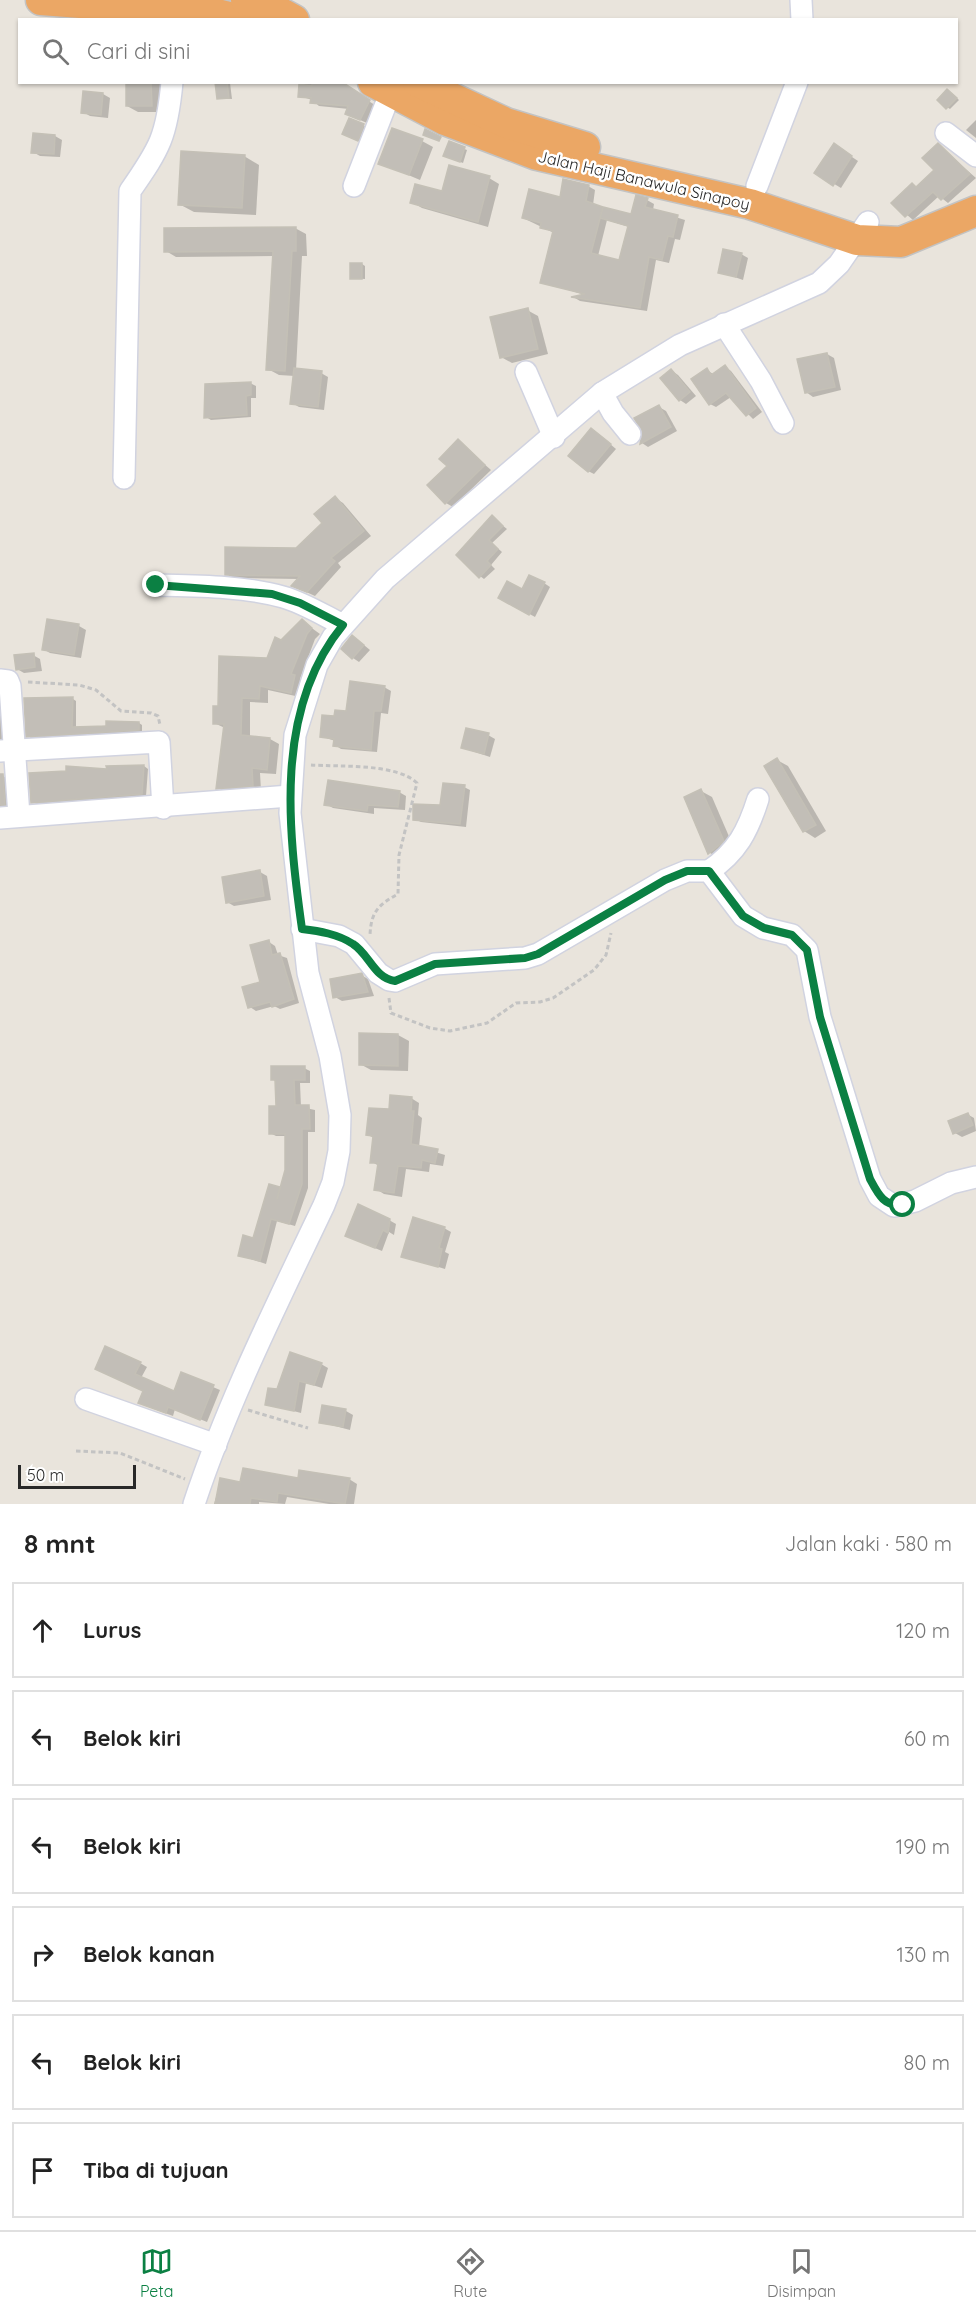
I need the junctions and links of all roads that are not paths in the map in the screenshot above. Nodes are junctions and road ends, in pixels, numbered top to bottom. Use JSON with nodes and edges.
{"nodes":[{"id":1,"x":41,"y":0,"type":"edge"},
{"id":2,"x":246,"y":0,"type":"edge"},
{"id":3,"x":801,"y":0,"type":"edge"},
{"id":4,"x":180,"y":15,"type":"edge"},
{"id":5,"x":233,"y":18,"type":"edge"},
{"id":6,"x":290,"y":18,"type":"edge"},
{"id":7,"x":802,"y":18,"type":"edge"},
{"id":8,"x":172,"y":84,"type":"edge"},
{"id":9,"x":796,"y":84,"type":"edge"},
{"id":10,"x":394,"y":86,"type":"edge"},
{"id":11,"x":946,"y":133,"type":"dead end"},
{"id":12,"x":976,"y":156,"type":"edge"},
{"id":13,"x":354,"y":186,"type":"dead end"},
{"id":14,"x":757,"y":186,"type":"junction"},
{"id":15,"x":976,"y":211,"type":"edge"},
{"id":16,"x":885,"y":234,"type":"junction"},
{"id":17,"x":724,"y":324,"type":"junction"},
{"id":18,"x":526,"y":372,"type":"dead end"},
{"id":19,"x":602,"y":393,"type":"junction"},
{"id":20,"x":783,"y":423,"type":"dead end"},
{"id":21,"x":630,"y":434,"type":"dead end"},
{"id":22,"x":554,"y":437,"type":"junction"},
{"id":23,"x":124,"y":478,"type":"dead end"},
{"id":24,"x":156,"y":585,"type":"dead end"},
{"id":25,"x":343,"y":625,"type":"junction"},
{"id":26,"x":4,"y":680,"type":"edge"},
{"id":27,"x":7,"y":750,"type":"edge"},
{"id":28,"x":290,"y":796,"type":"junction"},
{"id":29,"x":758,"y":800,"type":"dead end"},
{"id":30,"x":163,"y":808,"type":"junction"},
{"id":31,"x":9,"y":817,"type":"edge"},
{"id":32,"x":709,"y":871,"type":"junction"},
{"id":33,"x":302,"y":929,"type":"junction"},
{"id":34,"x":976,"y":1177,"type":"edge"},
{"id":35,"x":86,"y":1399,"type":"dead end"},
{"id":36,"x":216,"y":1444,"type":"junction"},
{"id":37,"x":194,"y":1504,"type":"edge"}],
"edges":[{"from":1,"to":4,"type":"highway"},
{"from":2,"to":6,"type":"highway"},
{"from":3,"to":7,"type":"street"},
{"from":4,"to":5,"type":"highway"},
{"from":8,"to":23,"type":"street"},
{"from":9,"to":14,"type":"street"},
{"from":10,"to":13,"type":"street"},
{"from":10,"to":14,"type":"highway","name":"Jalan Haji Banawula Sinapoy"},
{"from":10,"to":16,"type":"highway","name":"Jalan Haji Banawula Sinapoy"},
{"from":11,"to":12,"type":"street"},
{"from":14,"to":16,"type":"highway","name":"Jalan Haji Banawula Sinapoy"},
{"from":15,"to":16,"type":"highway"},
{"from":16,"to":17,"type":"street"},
{"from":17,"to":19,"type":"street"},
{"from":17,"to":20,"type":"street"},
{"from":18,"to":22,"type":"street"},
{"from":19,"to":21,"type":"street"},
{"from":19,"to":22,"type":"street"},
{"from":22,"to":25,"type":"street"},
{"from":24,"to":25,"type":"street"},
{"from":25,"to":28,"type":"street"},
{"from":26,"to":27,"type":"street"},
{"from":27,"to":30,"type":"street"},
{"from":27,"to":31,"type":"street"},
{"from":28,"to":30,"type":"street"},
{"from":28,"to":33,"type":"street"},
{"from":29,"to":32,"type":"street"},
{"from":30,"to":31,"type":"street"},
{"from":32,"to":33,"type":"street"},
{"from":32,"to":34,"type":"street"},
{"from":33,"to":36,"type":"street"},
{"from":35,"to":36,"type":"street"},
{"from":36,"to":37,"type":"street"}]}
